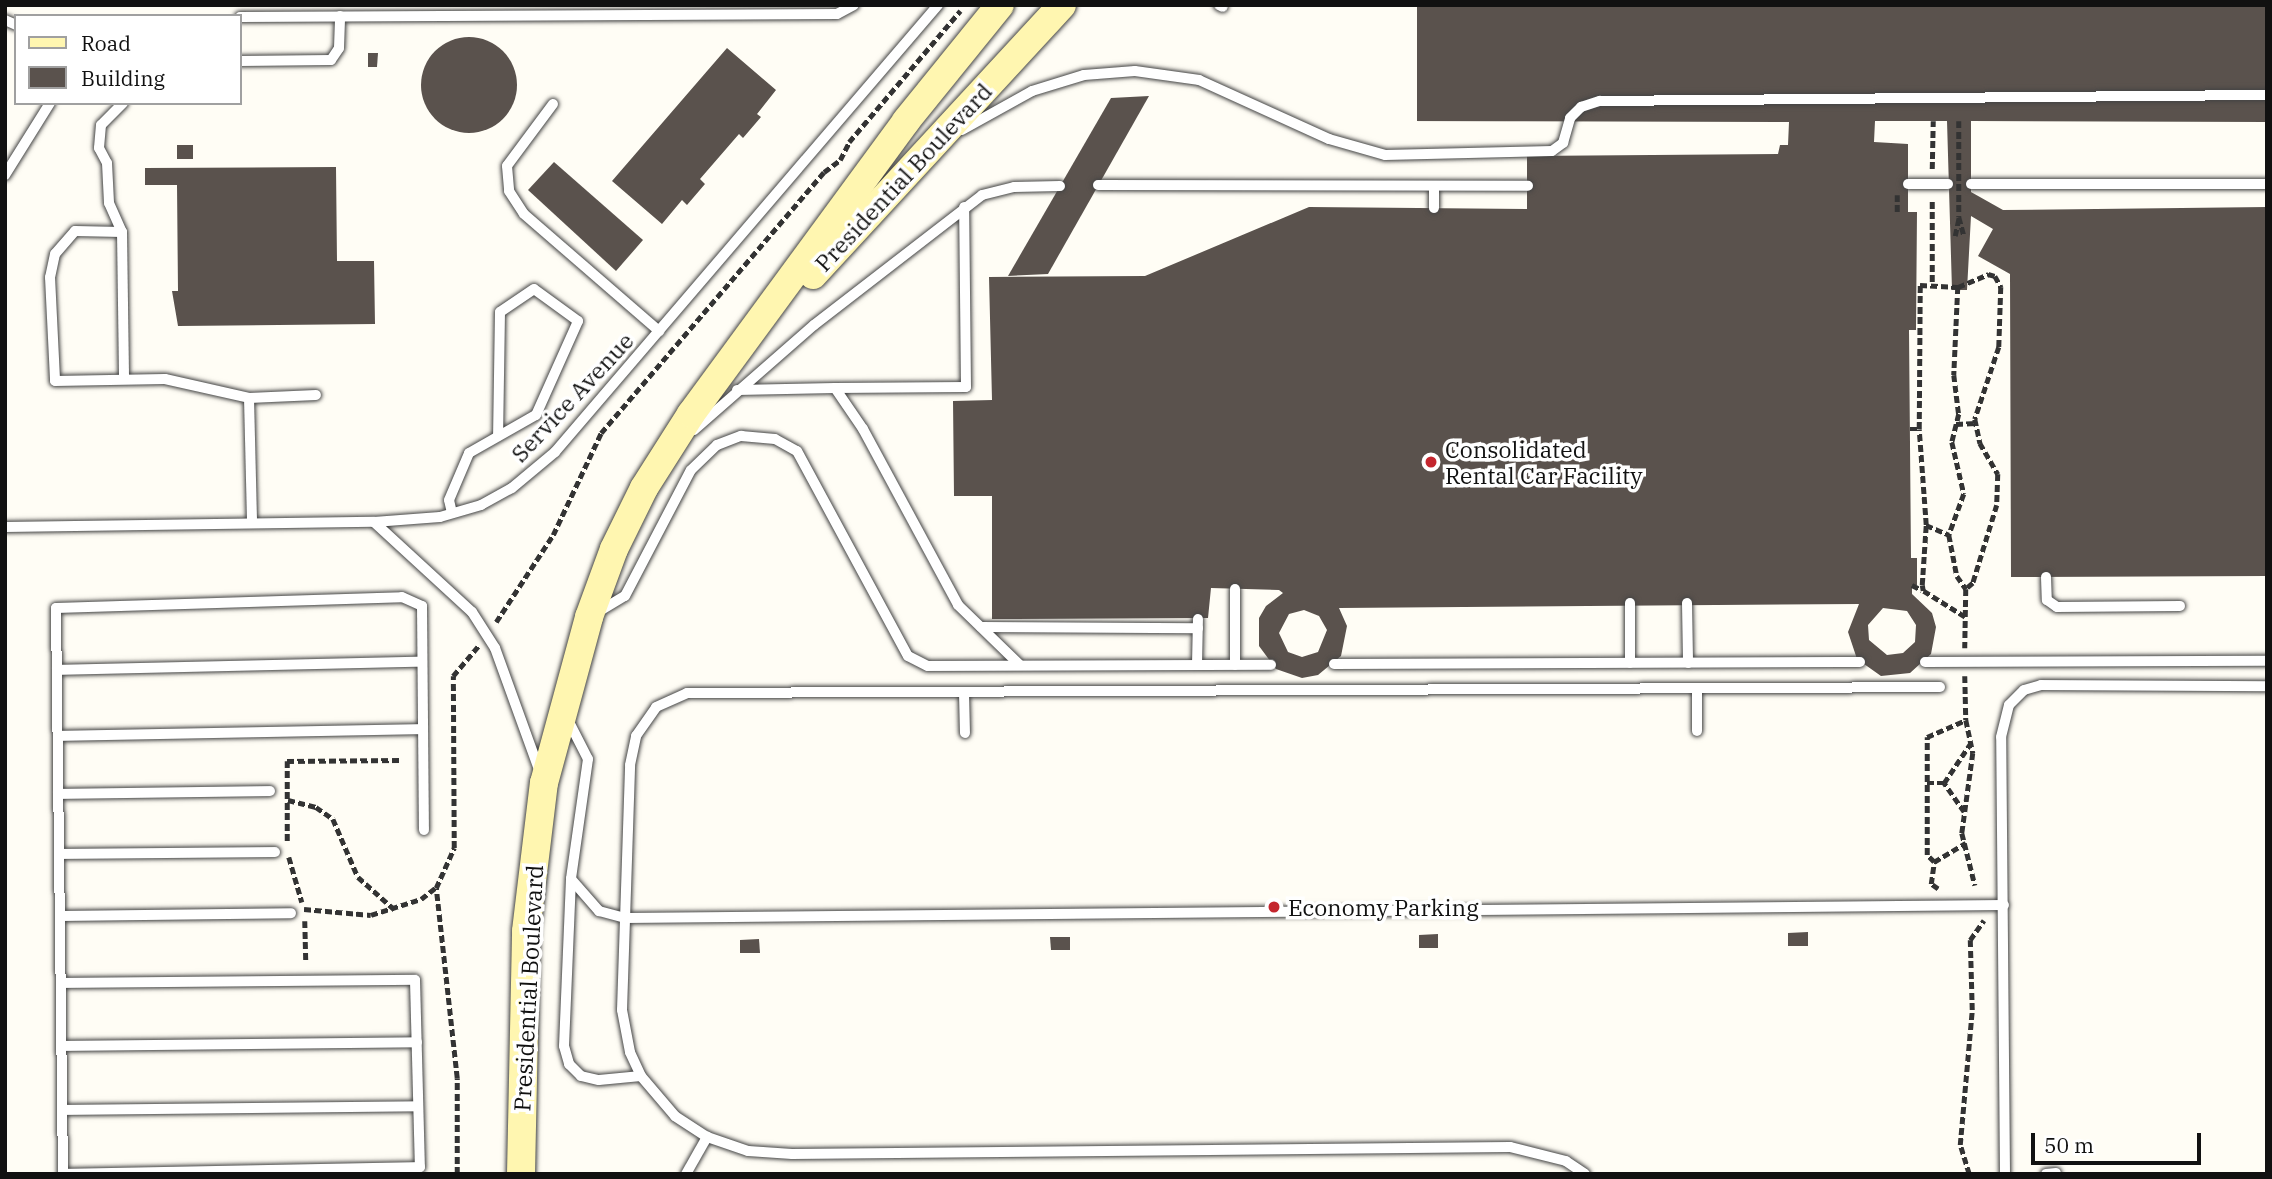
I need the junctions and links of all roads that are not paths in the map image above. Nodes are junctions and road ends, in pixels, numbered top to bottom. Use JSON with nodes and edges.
{"nodes":[{"id":1,"x":854,"y":5,"type":"edge"},
{"id":2,"x":938,"y":5,"type":"edge"},
{"id":3,"x":1000,"y":5,"type":"edge"},
{"id":4,"x":1062,"y":5,"type":"edge"},
{"id":5,"x":340,"y":16,"type":"junction"},
{"id":6,"x":242,"y":17,"type":"edge"},
{"id":7,"x":242,"y":61,"type":"edge"},
{"id":8,"x":2267,"y":95,"type":"edge"},
{"id":9,"x":553,"y":104,"type":"dead end"},
{"id":10,"x":49,"y":105,"type":"edge"},
{"id":11,"x":122,"y":105,"type":"edge"},
{"id":12,"x":5,"y":175,"type":"edge"},
{"id":13,"x":1908,"y":184,"type":"dead end"},
{"id":14,"x":1948,"y":184,"type":"dead end"},
{"id":15,"x":1971,"y":184,"type":"dead end"},
{"id":16,"x":2267,"y":184,"type":"edge"},
{"id":17,"x":1060,"y":186,"type":"dead end"},
{"id":18,"x":1098,"y":186,"type":"dead end"},
{"id":19,"x":1434,"y":186,"type":"junction"},
{"id":20,"x":1528,"y":186,"type":"dead end"},
{"id":21,"x":881,"y":203,"type":"junction"},
{"id":22,"x":964,"y":207,"type":"junction"},
{"id":23,"x":1434,"y":208,"type":"dead end"},
{"id":24,"x":122,"y":232,"type":"junction"},
{"id":25,"x":659,"y":331,"type":"junction"},
{"id":26,"x":743,"y":348,"type":"junction"},
{"id":27,"x":124,"y":379,"type":"junction"},
{"id":28,"x":835,"y":388,"type":"junction"},
{"id":29,"x":737,"y":390,"type":"junction"},
{"id":30,"x":316,"y":395,"type":"dead end"},
{"id":31,"x":249,"y":398,"type":"junction"},
{"id":32,"x":498,"y":436,"type":"junction"},
{"id":33,"x":663,"y":458,"type":"junction"},
{"id":34,"x":452,"y":513,"type":"junction"},
{"id":35,"x":374,"y":522,"type":"junction"},
{"id":36,"x":252,"y":523,"type":"junction"},
{"id":37,"x":5,"y":527,"type":"edge"},
{"id":38,"x":2046,"y":577,"type":"dead end"},
{"id":39,"x":1235,"y":589,"type":"dead end"},
{"id":40,"x":1630,"y":603,"type":"dead end"},
{"id":41,"x":1687,"y":603,"type":"dead end"},
{"id":42,"x":2180,"y":606,"type":"dead end"},
{"id":43,"x":589,"y":617,"type":"junction"},
{"id":44,"x":981,"y":627,"type":"junction"},
{"id":45,"x":2267,"y":661,"type":"edge"},
{"id":46,"x":422,"y":662,"type":"junction"},
{"id":47,"x":1860,"y":662,"type":"dead end"},
{"id":48,"x":1925,"y":662,"type":"dead end"},
{"id":49,"x":1630,"y":663,"type":"junction"},
{"id":50,"x":1688,"y":663,"type":"junction"},
{"id":51,"x":1334,"y":664,"type":"dead end"},
{"id":52,"x":1020,"y":665,"type":"junction"},
{"id":53,"x":1198,"y":665,"type":"junction"},
{"id":54,"x":1235,"y":665,"type":"junction"},
{"id":55,"x":1271,"y":665,"type":"dead end"},
{"id":56,"x":57,"y":670,"type":"junction"},
{"id":57,"x":2267,"y":686,"type":"edge"},
{"id":58,"x":1940,"y":687,"type":"dead end"},
{"id":59,"x":1697,"y":688,"type":"junction"},
{"id":60,"x":964,"y":693,"type":"junction"},
{"id":61,"x":563,"y":710,"type":"junction"},
{"id":62,"x":423,"y":729,"type":"junction"},
{"id":63,"x":1697,"y":732,"type":"dead end"},
{"id":64,"x":965,"y":733,"type":"dead end"},
{"id":65,"x":58,"y":736,"type":"junction"},
{"id":66,"x":544,"y":783,"type":"junction"},
{"id":67,"x":270,"y":791,"type":"dead end"},
{"id":68,"x":58,"y":793,"type":"junction"},
{"id":69,"x":424,"y":830,"type":"dead end"},
{"id":70,"x":275,"y":852,"type":"dead end"},
{"id":71,"x":59,"y":854,"type":"junction"},
{"id":72,"x":571,"y":879,"type":"junction"},
{"id":73,"x":2004,"y":905,"type":"junction"},
{"id":74,"x":291,"y":913,"type":"dead end"},
{"id":75,"x":60,"y":916,"type":"junction"},
{"id":76,"x":625,"y":918,"type":"junction"},
{"id":77,"x":61,"y":984,"type":"junction"},
{"id":78,"x":417,"y":1042,"type":"junction"},
{"id":79,"x":61,"y":1046,"type":"junction"},
{"id":80,"x":640,"y":1076,"type":"junction"},
{"id":81,"x":418,"y":1106,"type":"junction"},
{"id":82,"x":62,"y":1110,"type":"junction"},
{"id":83,"x":707,"y":1138,"type":"junction"},
{"id":84,"x":2056,"y":1173,"type":"edge"},
{"id":85,"x":64,"y":1174,"type":"edge"},
{"id":86,"x":521,"y":1174,"type":"edge"},
{"id":87,"x":686,"y":1174,"type":"edge"},
{"id":88,"x":1585,"y":1174,"type":"edge"},
{"id":89,"x":2005,"y":1174,"type":"edge"},
{"id":90,"x":2046,"y":1174,"type":"edge"}],
"edges":[{"from":1,"to":5,"type":"lane"},
{"from":2,"to":25,"type":"lane","name":"Service Avenue"},
{"from":3,"to":26,"type":"main road","name":"Presidential Boulevard"},
{"from":4,"to":21,"type":"main road","name":"Presidential Boulevard"},
{"from":5,"to":6,"type":"lane"},
{"from":5,"to":7,"type":"lane"},
{"from":8,"to":21,"type":"lane"},
{"from":9,"to":25,"type":"lane"},
{"from":10,"to":12,"type":"lane"},
{"from":11,"to":24,"type":"lane"},
{"from":13,"to":14,"type":"lane"},
{"from":15,"to":16,"type":"lane"},
{"from":17,"to":22,"type":"lane"},
{"from":18,"to":19,"type":"lane"},
{"from":19,"to":20,"type":"lane"},
{"from":19,"to":23,"type":"lane"},
{"from":21,"to":26,"type":"main road","name":"Presidential Boulevard"},
{"from":22,"to":28,"type":"lane"},
{"from":22,"to":29,"type":"lane"},
{"from":24,"to":27,"type":"lane"},
{"from":24,"to":27,"type":"lane"},
{"from":25,"to":34,"type":"lane","name":"Service Avenue"},
{"from":26,"to":33,"type":"main road","name":"Presidential Boulevard"},
{"from":27,"to":31,"type":"lane"},
{"from":28,"to":29,"type":"lane"},
{"from":28,"to":44,"type":"lane"},
{"from":29,"to":33,"type":"lane"},
{"from":30,"to":31,"type":"lane"},
{"from":31,"to":36,"type":"lane"},
{"from":32,"to":32,"type":"lane"},
{"from":32,"to":34,"type":"lane"},
{"from":33,"to":43,"type":"main road","name":"Presidential Boulevard"},
{"from":34,"to":35,"type":"lane","name":"Service Avenue"},
{"from":35,"to":36,"type":"lane","name":"Service Avenue"},
{"from":35,"to":66,"type":"lane"},
{"from":36,"to":37,"type":"lane","name":"Service Avenue"},
{"from":38,"to":42,"type":"lane"},
{"from":39,"to":54,"type":"lane"},
{"from":40,"to":49,"type":"lane"},
{"from":41,"to":50,"type":"lane"},
{"from":43,"to":52,"type":"lane"},
{"from":43,"to":61,"type":"main road","name":"Presidential Boulevard"},
{"from":44,"to":52,"type":"lane"},
{"from":44,"to":53,"type":"lane"},
{"from":45,"to":48,"type":"lane"},
{"from":46,"to":56,"type":"lane"},
{"from":46,"to":56,"type":"lane"},
{"from":46,"to":62,"type":"lane"},
{"from":47,"to":50,"type":"lane"},
{"from":49,"to":50,"type":"lane"},
{"from":49,"to":51,"type":"lane"},
{"from":52,"to":53,"type":"lane"},
{"from":53,"to":54,"type":"lane"},
{"from":54,"to":55,"type":"lane"},
{"from":56,"to":65,"type":"lane"},
{"from":57,"to":73,"type":"lane"},
{"from":58,"to":59,"type":"lane"},
{"from":59,"to":60,"type":"lane"},
{"from":59,"to":63,"type":"lane"},
{"from":60,"to":64,"type":"lane"},
{"from":60,"to":76,"type":"lane"},
{"from":61,"to":66,"type":"main road","name":"Presidential Boulevard"},
{"from":61,"to":72,"type":"lane"},
{"from":62,"to":65,"type":"lane"},
{"from":62,"to":69,"type":"lane"},
{"from":65,"to":68,"type":"lane"},
{"from":66,"to":86,"type":"main road","name":"Presidential Boulevard"},
{"from":67,"to":68,"type":"lane"},
{"from":68,"to":71,"type":"lane"},
{"from":70,"to":71,"type":"lane"},
{"from":71,"to":75,"type":"lane"},
{"from":72,"to":76,"type":"lane"},
{"from":72,"to":80,"type":"lane"},
{"from":73,"to":76,"type":"lane"},
{"from":73,"to":89,"type":"lane"},
{"from":74,"to":75,"type":"lane"},
{"from":75,"to":77,"type":"lane"},
{"from":76,"to":80,"type":"lane"},
{"from":77,"to":78,"type":"lane"},
{"from":77,"to":79,"type":"lane"},
{"from":78,"to":79,"type":"lane"},
{"from":78,"to":81,"type":"lane"},
{"from":79,"to":82,"type":"lane"},
{"from":80,"to":83,"type":"lane"},
{"from":81,"to":82,"type":"lane"},
{"from":81,"to":85,"type":"lane"},
{"from":82,"to":85,"type":"lane"},
{"from":83,"to":87,"type":"lane"},
{"from":83,"to":88,"type":"lane"},
{"from":84,"to":90,"type":"lane"}]}
